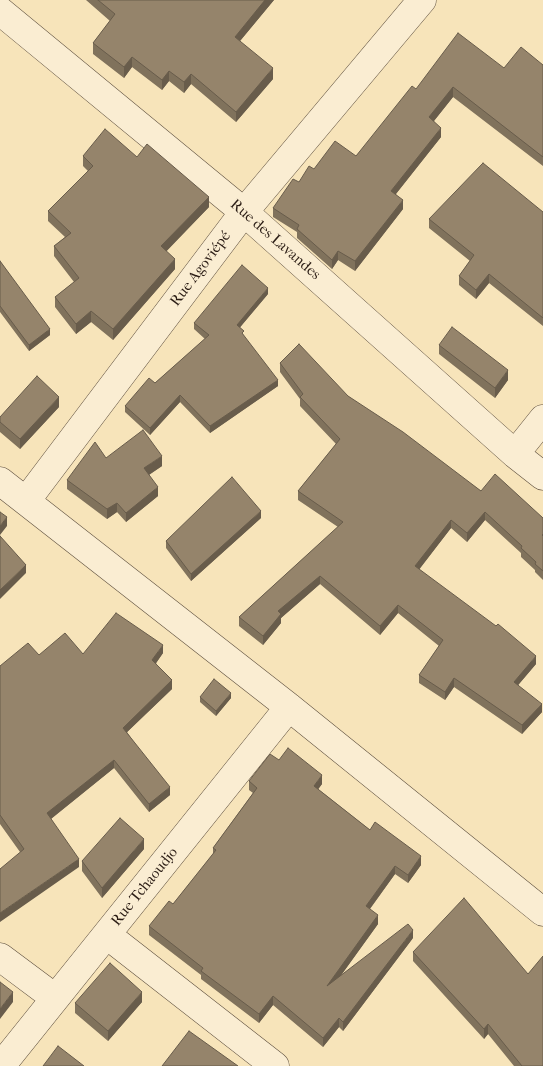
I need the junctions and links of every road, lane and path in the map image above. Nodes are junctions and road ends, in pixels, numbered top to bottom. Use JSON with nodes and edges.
{"nodes":[{"id":1,"x":415,"y":2,"type":"edge"},
{"id":2,"x":0,"y":11,"type":"edge"},
{"id":3,"x":244,"y":212,"type":"junction"},
{"id":4,"x":543,"y":419,"type":"edge"},
{"id":5,"x":515,"y":454,"type":"junction"},
{"id":6,"x":543,"y":476,"type":"edge"},
{"id":7,"x":0,"y":481,"type":"edge"},
{"id":8,"x":26,"y":500,"type":"junction"},
{"id":9,"x":289,"y":707,"type":"junction"},
{"id":10,"x":543,"y":912,"type":"edge"},
{"id":11,"x":107,"y":935,"type":"junction"},
{"id":12,"x":0,"y":957,"type":"edge"},
{"id":13,"x":55,"y":998,"type":"junction"},
{"id":14,"x":0,"y":1066,"type":"edge"},
{"id":15,"x":275,"y":1066,"type":"edge"}],
"edges":[{"from":1,"to":3,"type":"street","name":"Rue Agoviépé"},
{"from":2,"to":3,"type":"street","name":"Rue des Lavandes"},
{"from":3,"to":5,"type":"street","name":"Rue des Lavandes"},
{"from":3,"to":8,"type":"street","name":"Rue Agoviépé"},
{"from":4,"to":5,"type":"street"},
{"from":5,"to":6,"type":"street","name":"Rue des Lavandes"},
{"from":7,"to":8,"type":"street"},
{"from":8,"to":9,"type":"street"},
{"from":9,"to":10,"type":"street"},
{"from":9,"to":11,"type":"street","name":"Rue Tchaoudjo"},
{"from":11,"to":13,"type":"street","name":"Rue Tchaoudjo"},
{"from":11,"to":15,"type":"street"},
{"from":12,"to":13,"type":"street"},
{"from":13,"to":14,"type":"street","name":"Rue Tchaoudjo"}]}
